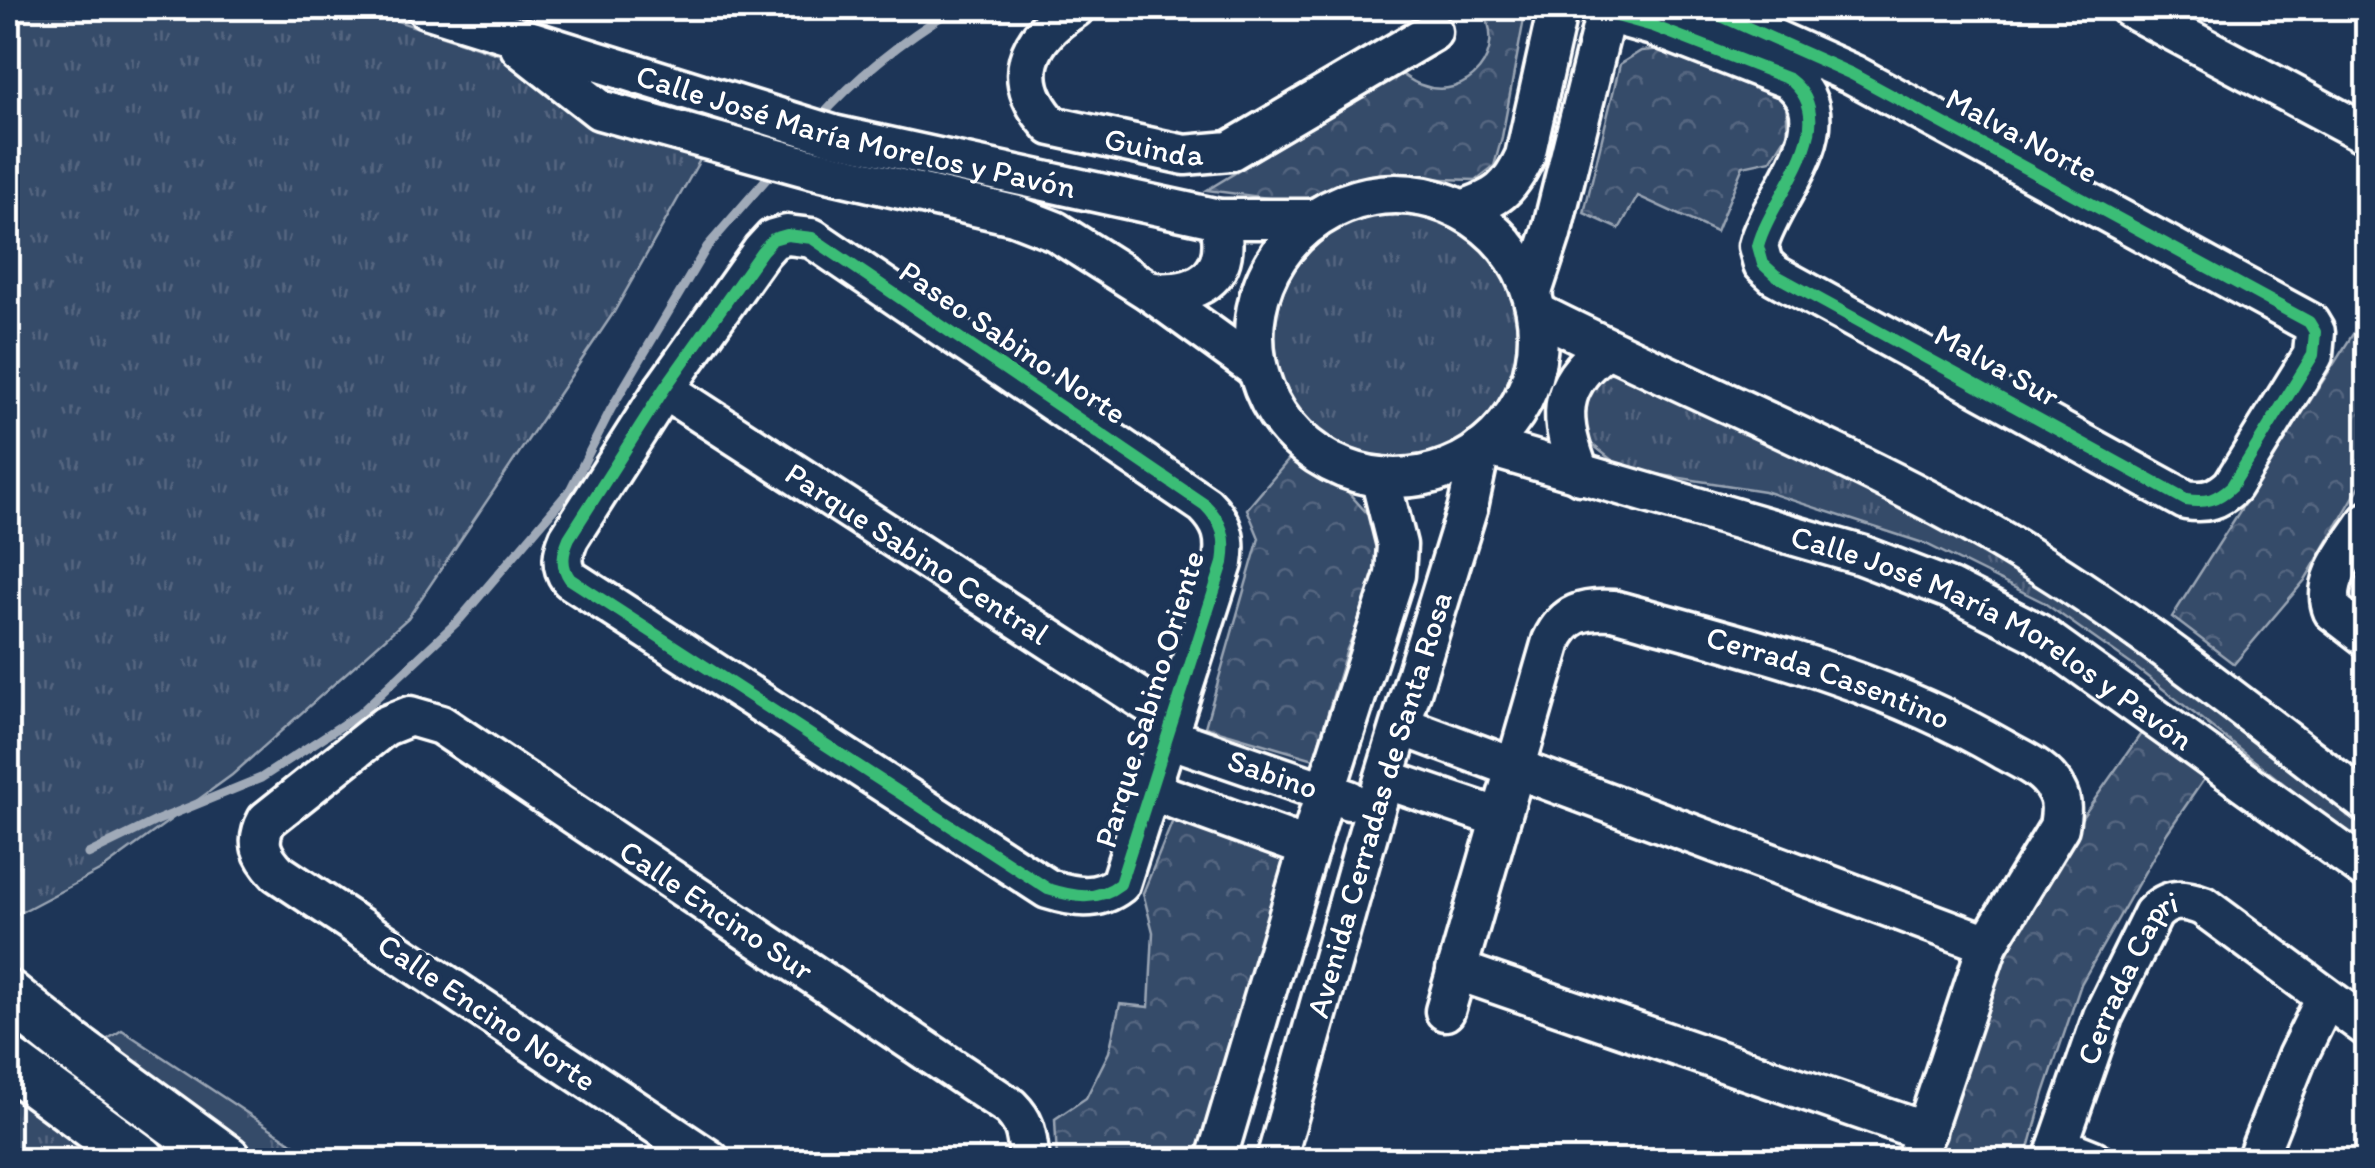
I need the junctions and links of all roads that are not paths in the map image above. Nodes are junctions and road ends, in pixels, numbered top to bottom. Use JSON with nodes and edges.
{"nodes":[{"id":1,"x":426,"y":8,"type":"edge"},
{"id":2,"x":1075,"y":8,"type":"edge"},
{"id":3,"x":1558,"y":8,"type":"edge"},
{"id":4,"x":1703,"y":8,"type":"edge"},
{"id":5,"x":2130,"y":8,"type":"edge"},
{"id":6,"x":1606,"y":10,"type":"edge"},
{"id":7,"x":498,"y":31,"type":"junction"},
{"id":8,"x":1432,"y":32,"type":"dead end"},
{"id":9,"x":1852,"y":74,"type":"junction"},
{"id":10,"x":1812,"y":133,"type":"junction"},
{"id":11,"x":2368,"y":135,"type":"edge"},
{"id":12,"x":1462,"y":210,"type":"junction"},
{"id":13,"x":1219,"y":219,"type":"junction"},
{"id":14,"x":1314,"y":219,"type":"junction"},
{"id":15,"x":1151,"y":292,"type":"junction"},
{"id":16,"x":1534,"y":302,"type":"junction"},
{"id":17,"x":1607,"y":348,"type":"junction"},
{"id":18,"x":1257,"y":369,"type":"junction"},
{"id":19,"x":664,"y":389,"type":"junction"},
{"id":20,"x":1483,"y":448,"type":"junction"},
{"id":21,"x":1580,"y":476,"type":"junction"},
{"id":22,"x":1380,"y":477,"type":"junction"},
{"id":23,"x":2219,"y":498,"type":"joint"},
{"id":24,"x":1204,"y":505,"type":"joint"},
{"id":25,"x":2368,"y":521,"type":"edge"},
{"id":26,"x":2368,"y":638,"type":"edge"},
{"id":27,"x":1402,"y":726,"type":"junction"},
{"id":28,"x":1171,"y":729,"type":"junction"},
{"id":29,"x":1517,"y":768,"type":"junction"},
{"id":30,"x":1152,"y":791,"type":"junction"},
{"id":31,"x":1324,"y":792,"type":"junction"},
{"id":32,"x":1380,"y":794,"type":"junction"},
{"id":33,"x":2368,"y":804,"type":"edge"},
{"id":34,"x":1500,"y":818,"type":"junction"},
{"id":35,"x":1309,"y":848,"type":"junction"},
{"id":36,"x":266,"y":860,"type":"joint"},
{"id":37,"x":2368,"y":871,"type":"edge"},
{"id":38,"x":1988,"y":944,"type":"junction"},
{"id":39,"x":1456,"y":970,"type":"junction"},
{"id":40,"x":8,"y":995,"type":"edge"},
{"id":41,"x":2326,"y":998,"type":"junction"},
{"id":42,"x":1445,"y":1011,"type":"dead end"},
{"id":43,"x":2368,"y":1028,"type":"edge"},
{"id":44,"x":8,"y":1062,"type":"edge"},
{"id":45,"x":2056,"y":1153,"type":"edge"},
{"id":46,"x":141,"y":1160,"type":"edge"},
{"id":47,"x":226,"y":1160,"type":"edge"},
{"id":48,"x":710,"y":1160,"type":"edge"},
{"id":49,"x":1030,"y":1160,"type":"edge"},
{"id":50,"x":1216,"y":1160,"type":"edge"},
{"id":51,"x":1276,"y":1160,"type":"edge"},
{"id":52,"x":2093,"y":1160,"type":"edge"},
{"id":53,"x":2256,"y":1160,"type":"edge"}],
"edges":[{"from":1,"to":7,"type":"street","name":"Calle José María Morelos y Pavón"},
{"from":2,"to":8,"type":"street","name":"Guinda"},
{"from":3,"to":12,"type":"street"},
{"from":4,"to":9,"type":"street","name":"Malva Norte"},
{"from":5,"to":11,"type":"street"},
{"from":6,"to":10,"type":"street"},
{"from":6,"to":16,"type":"street"},
{"from":7,"to":13,"type":"street","name":"Calle José María Morelos y Pavón"},
{"from":7,"to":15,"type":"street","name":"Calle José María Morelos y Pavón"},
{"from":9,"to":10,"type":"street"},
{"from":9,"to":23,"type":"street","name":"Malva Norte"},
{"from":10,"to":23,"type":"street","name":"Malva Sur"},
{"from":12,"to":14,"type":"street"},
{"from":12,"to":16,"type":"street"},
{"from":13,"to":14,"type":"street","name":"Calle José María Morelos y Pavón"},
{"from":13,"to":15,"type":"street"},
{"from":14,"to":18,"type":"street"},
{"from":15,"to":18,"type":"street","name":"Calle José María Morelos y Pavón"},
{"from":16,"to":17,"type":"street","name":"Calle José María Morelos y Pavón"},
{"from":16,"to":20,"type":"street"},
{"from":17,"to":21,"type":"street"},
{"from":17,"to":33,"type":"street","name":"Calle José María Morelos y Pavón"},
{"from":18,"to":22,"type":"street"},
{"from":19,"to":24,"type":"street","name":"Paseo Sabino Norte"},
{"from":19,"to":28,"type":"street","name":"Parque Sabino Central"},
{"from":19,"to":30,"type":"street","name":"Parque Sabino Oriente"},
{"from":20,"to":21,"type":"street","name":"Calle José María Morelos y Pavón"},
{"from":20,"to":22,"type":"street"},
{"from":20,"to":27,"type":"street","name":"Avenida Cerradas de Santa Rosa"},
{"from":21,"to":37,"type":"street","name":"Calle José María Morelos y Pavón"},
{"from":22,"to":31,"type":"street","name":"Avenida Cerradas de Santa Rosa"},
{"from":24,"to":28,"type":"street","name":"Parque Sabino Oriente"},
{"from":25,"to":26,"type":"street"},
{"from":27,"to":29,"type":"street"},
{"from":27,"to":32,"type":"street","name":"Avenida Cerradas de Santa Rosa"},
{"from":28,"to":30,"type":"street","name":"Parque Sabino Oriente"},
{"from":28,"to":31,"type":"street","name":"Sabino"},
{"from":29,"to":34,"type":"street","name":"Cerrada Casentino"},
{"from":29,"to":38,"type":"street"},
{"from":29,"to":38,"type":"street","name":"Cerrada Casentino"},
{"from":30,"to":35,"type":"street","name":"Sabino"},
{"from":31,"to":32,"type":"street","name":"Sabino"},
{"from":31,"to":35,"type":"street","name":"Avenida Cerradas de Santa Rosa"},
{"from":32,"to":34,"type":"street"},
{"from":32,"to":51,"type":"street","name":"Avenida Cerradas de Santa Rosa"},
{"from":34,"to":39,"type":"street","name":"Cerrada Casentino"},
{"from":35,"to":50,"type":"street","name":"Avenida Cerradas de Santa Rosa"},
{"from":36,"to":48,"type":"street","name":"Calle Encino Norte"},
{"from":36,"to":49,"type":"street","name":"Calle Encino Sur"},
{"from":38,"to":39,"type":"street","name":"Cerrada Casentino"},
{"from":39,"to":42,"type":"street"},
{"from":40,"to":47,"type":"main road"},
{"from":41,"to":43,"type":"street","name":"Cerrada Capri"},
{"from":41,"to":45,"type":"street","name":"Cerrada Capri"},
{"from":41,"to":53,"type":"street"},
{"from":44,"to":46,"type":"main road"},
{"from":45,"to":52,"type":"street","name":"Cerrada Capri"}]}
